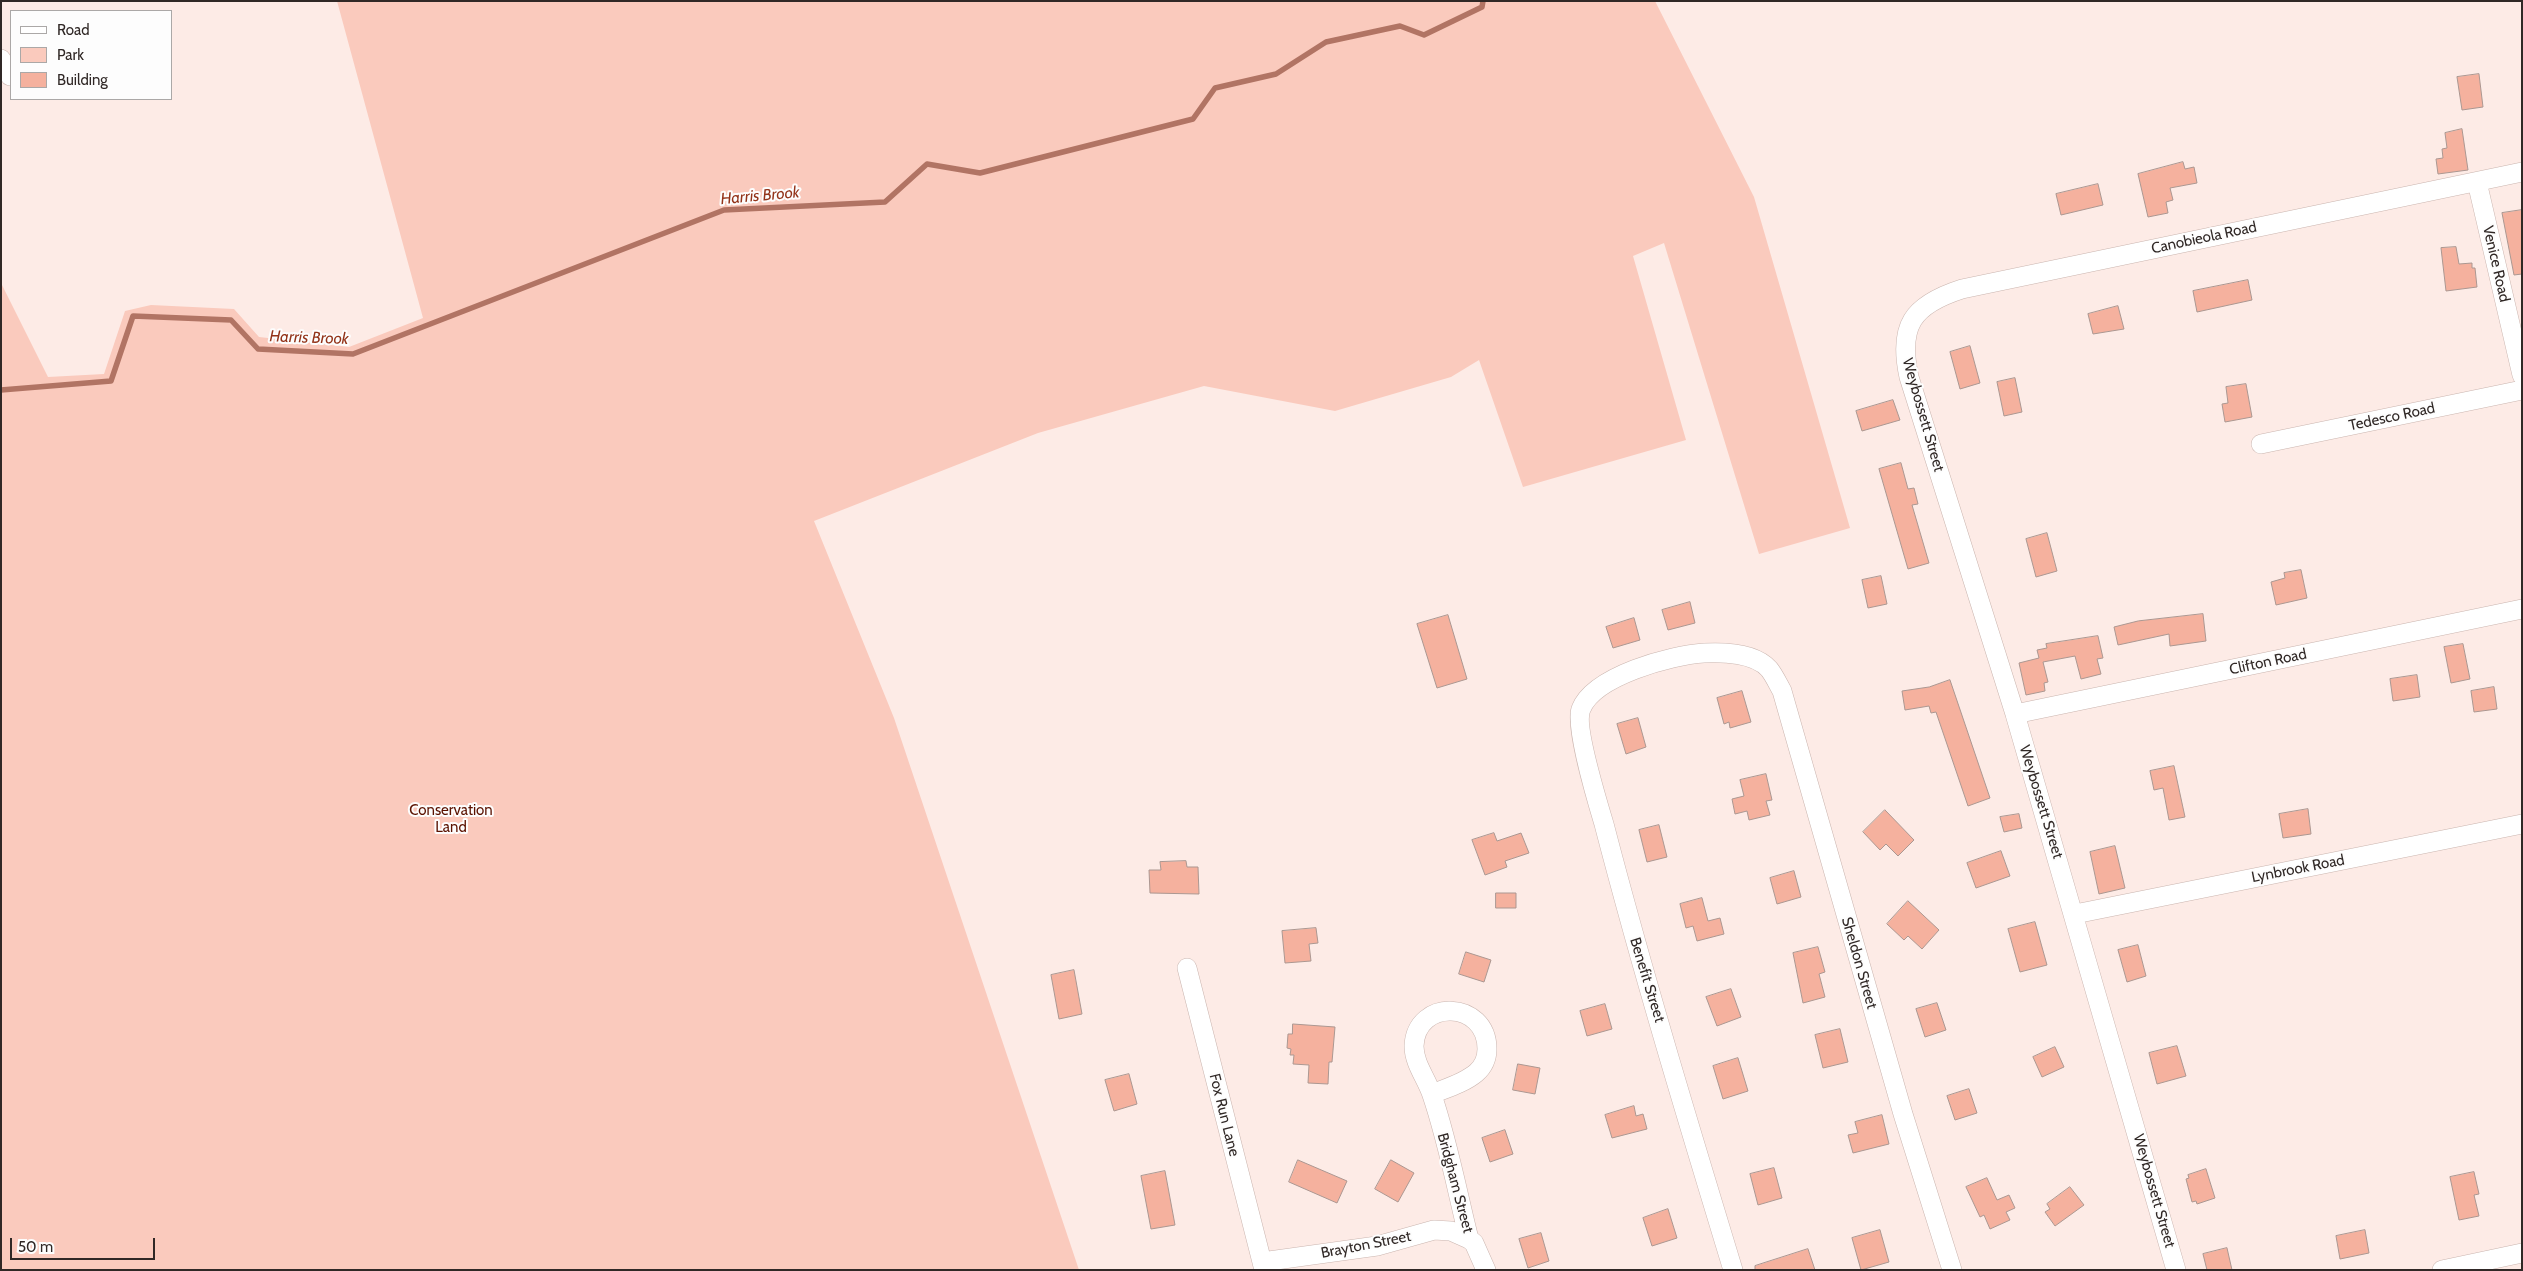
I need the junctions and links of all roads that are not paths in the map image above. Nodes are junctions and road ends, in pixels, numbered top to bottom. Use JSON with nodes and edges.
{"nodes":[{"id":1,"x":1,"y":59,"type":"edge"},
{"id":2,"x":10,"y":76,"type":"dead end"},
{"id":3,"x":2522,"y":172,"type":"edge"},
{"id":4,"x":2477,"y":182,"type":"junction"},
{"id":5,"x":1906,"y":336,"type":"joint"},
{"id":6,"x":2522,"y":375,"type":"edge"},
{"id":7,"x":2522,"y":390,"type":"edge"},
{"id":8,"x":2261,"y":444,"type":"dead end"},
{"id":9,"x":2522,"y":609,"type":"edge"},
{"id":10,"x":1759,"y":663,"type":"joint"},
{"id":11,"x":2015,"y":714,"type":"junction"},
{"id":12,"x":2522,"y":824,"type":"edge"},
{"id":13,"x":2075,"y":914,"type":"junction"},
{"id":14,"x":1187,"y":968,"type":"dead end"},
{"id":15,"x":1432,"y":1094,"type":"junction"},
{"id":16,"x":1469,"y":1239,"type":"junction"},
{"id":17,"x":2522,"y":1253,"type":"edge"},
{"id":18,"x":1263,"y":1266,"type":"edge"},
{"id":19,"x":1486,"y":1270,"type":"edge"},
{"id":20,"x":1733,"y":1270,"type":"edge"},
{"id":21,"x":1952,"y":1270,"type":"edge"},
{"id":22,"x":2176,"y":1270,"type":"edge"},
{"id":23,"x":2442,"y":1270,"type":"edge"}],
"edges":[{"from":1,"to":2,"type":"street"},
{"from":3,"to":4,"type":"street","name":"Canobieola Road"},
{"from":4,"to":5,"type":"street","name":"Canobieola Road"},
{"from":4,"to":6,"type":"street","name":"Venice Road"},
{"from":5,"to":11,"type":"street","name":"Weybossett Street"},
{"from":7,"to":8,"type":"street","name":"Tedesco Road"},
{"from":9,"to":11,"type":"street","name":"Clifton Road"},
{"from":10,"to":20,"type":"street","name":"Benefit Street"},
{"from":10,"to":21,"type":"street","name":"Sheldon Street"},
{"from":11,"to":13,"type":"street","name":"Weybossett Street"},
{"from":12,"to":13,"type":"street","name":"Lynbrook Road"},
{"from":13,"to":22,"type":"street","name":"Weybossett Street"},
{"from":14,"to":18,"type":"street","name":"Fox Run Lane"},
{"from":15,"to":15,"type":"street","name":"Bridgham Street"},
{"from":15,"to":16,"type":"street","name":"Bridgham Street"},
{"from":16,"to":18,"type":"street","name":"Brayton Street"},
{"from":16,"to":19,"type":"street","name":"Bridgham Street"},
{"from":17,"to":23,"type":"street"}]}
